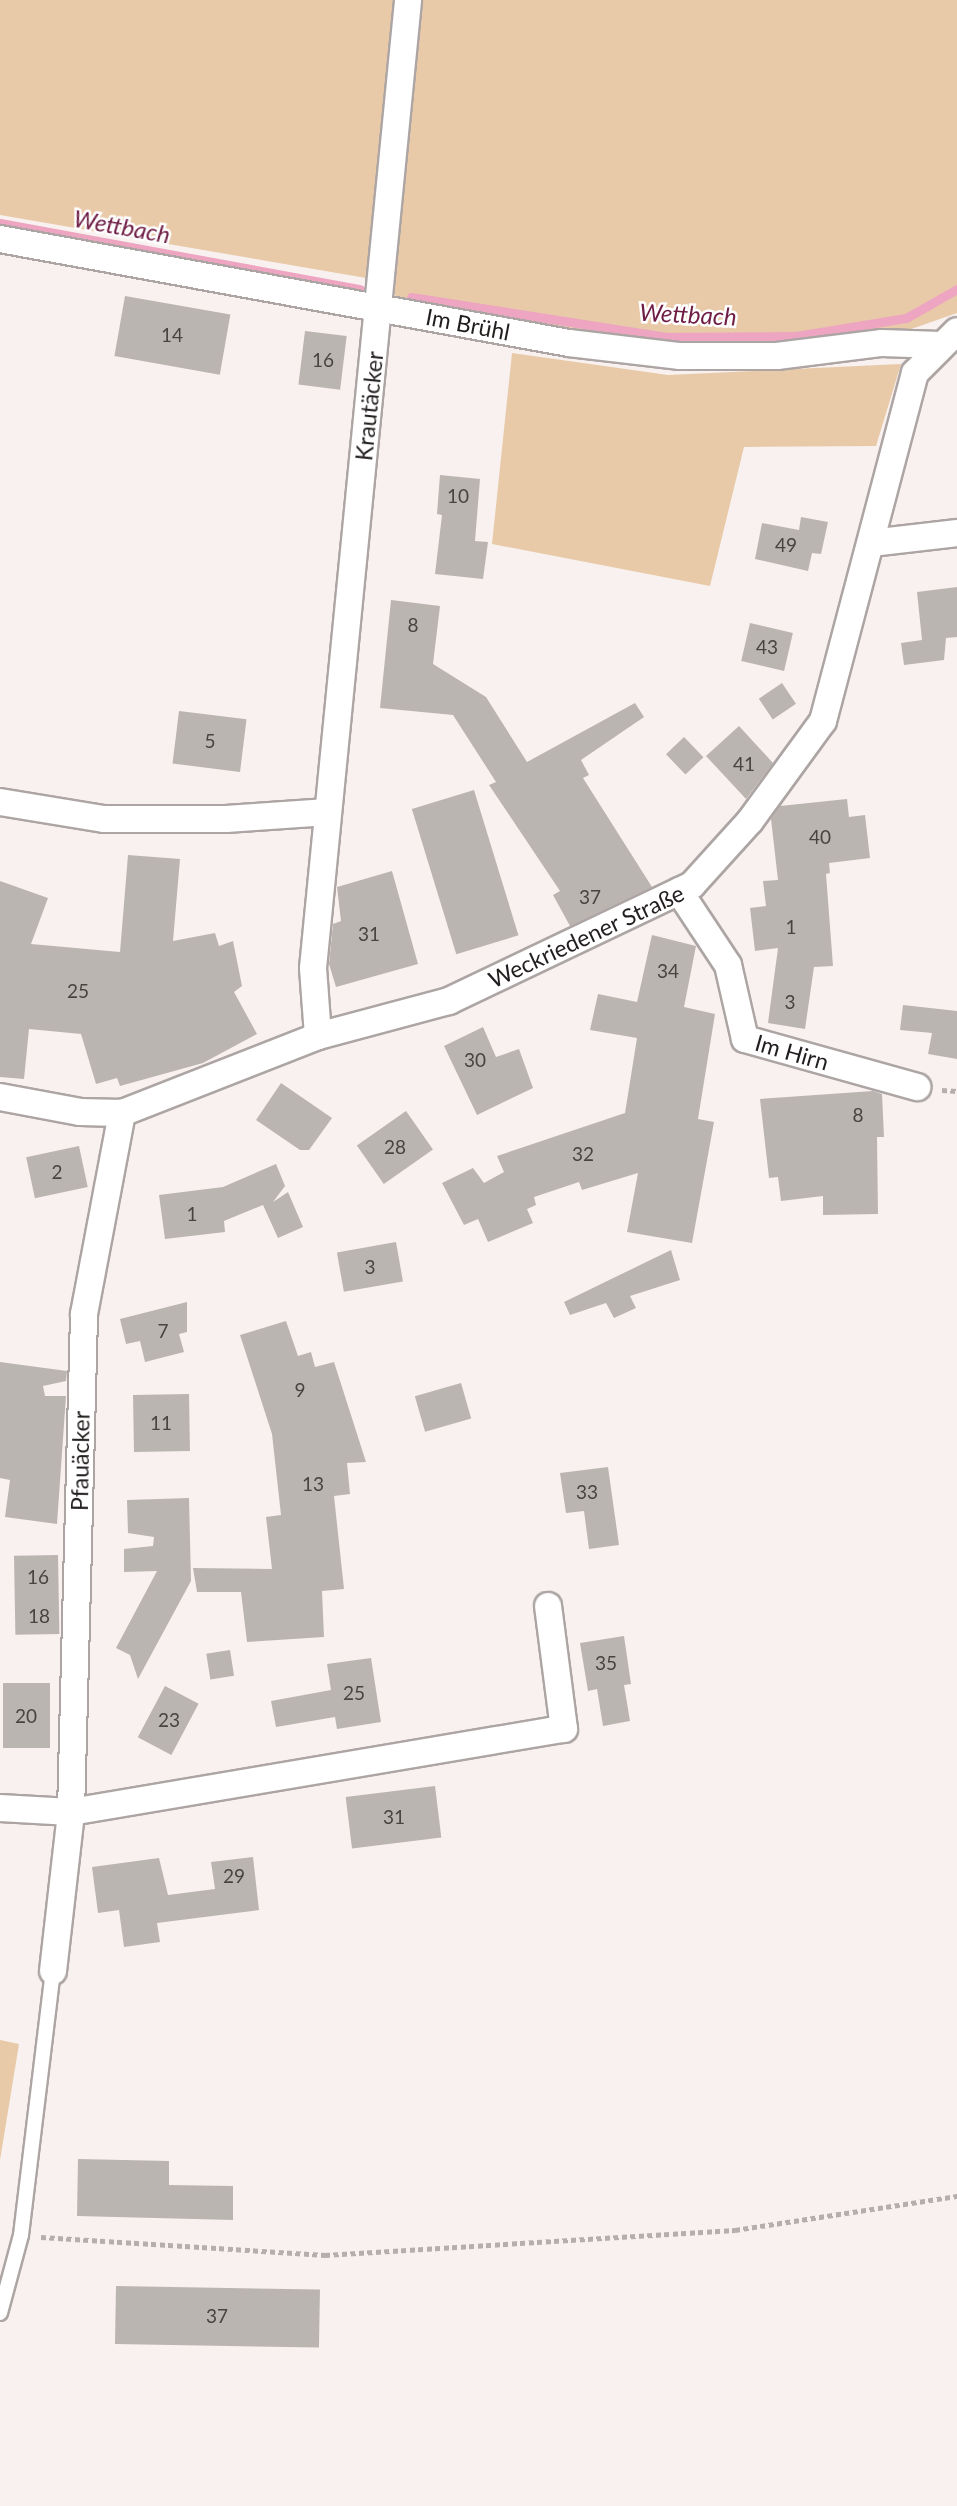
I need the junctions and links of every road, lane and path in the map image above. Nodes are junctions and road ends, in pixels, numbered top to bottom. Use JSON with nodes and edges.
{"nodes":[{"id":1,"x":408,"y":0,"type":"edge"},
{"id":2,"x":0,"y":239,"type":"edge"},
{"id":3,"x":379,"y":307,"type":"junction"},
{"id":4,"x":949,"y":338,"type":"edge"},
{"id":5,"x":957,"y":533,"type":"edge"},
{"id":6,"x":872,"y":544,"type":"junction"},
{"id":7,"x":0,"y":802,"type":"edge"},
{"id":8,"x":328,"y":812,"type":"junction"},
{"id":9,"x":679,"y":891,"type":"junction"},
{"id":10,"x":318,"y":1036,"type":"junction"},
{"id":11,"x":917,"y":1087,"type":"dead end"},
{"id":12,"x":0,"y":1097,"type":"edge"},
{"id":13,"x":121,"y":1114,"type":"junction"},
{"id":14,"x":548,"y":1606,"type":"dead end"},
{"id":15,"x":0,"y":1808,"type":"edge"},
{"id":16,"x":71,"y":1812,"type":"junction"},
{"id":17,"x":53,"y":1971,"type":"joint"},
{"id":18,"x":957,"y":2196,"type":"edge"},
{"id":19,"x":21,"y":2235,"type":"junction"},
{"id":20,"x":0,"y":2313,"type":"edge"}],
"edges":[{"from":1,"to":3,"type":"street","name":"Krautäcker"},
{"from":2,"to":3,"type":"street","name":"Im Brühl"},
{"from":3,"to":4,"type":"street","name":"Im Brühl"},
{"from":3,"to":8,"type":"street","name":"Krautäcker"},
{"from":4,"to":6,"type":"street","name":"Weckriedener Straße"},
{"from":5,"to":6,"type":"street"},
{"from":6,"to":9,"type":"street","name":"Weckriedener Straße"},
{"from":7,"to":8,"type":"street"},
{"from":8,"to":10,"type":"street","name":"Krautäcker"},
{"from":9,"to":10,"type":"street","name":"Weckriedener Straße"},
{"from":9,"to":11,"type":"street","name":"Im Hirn"},
{"from":10,"to":13,"type":"street","name":"Weckriedener Straße"},
{"from":12,"to":13,"type":"street","name":"Weckriedener Straße"},
{"from":13,"to":16,"type":"street","name":"Pfauäcker"},
{"from":14,"to":16,"type":"street"},
{"from":15,"to":16,"type":"street"},
{"from":16,"to":17,"type":"street","name":"Pfauäcker"},
{"from":17,"to":19,"type":"lane"},
{"from":18,"to":19,"type":"path"},
{"from":19,"to":20,"type":"lane"}]}
